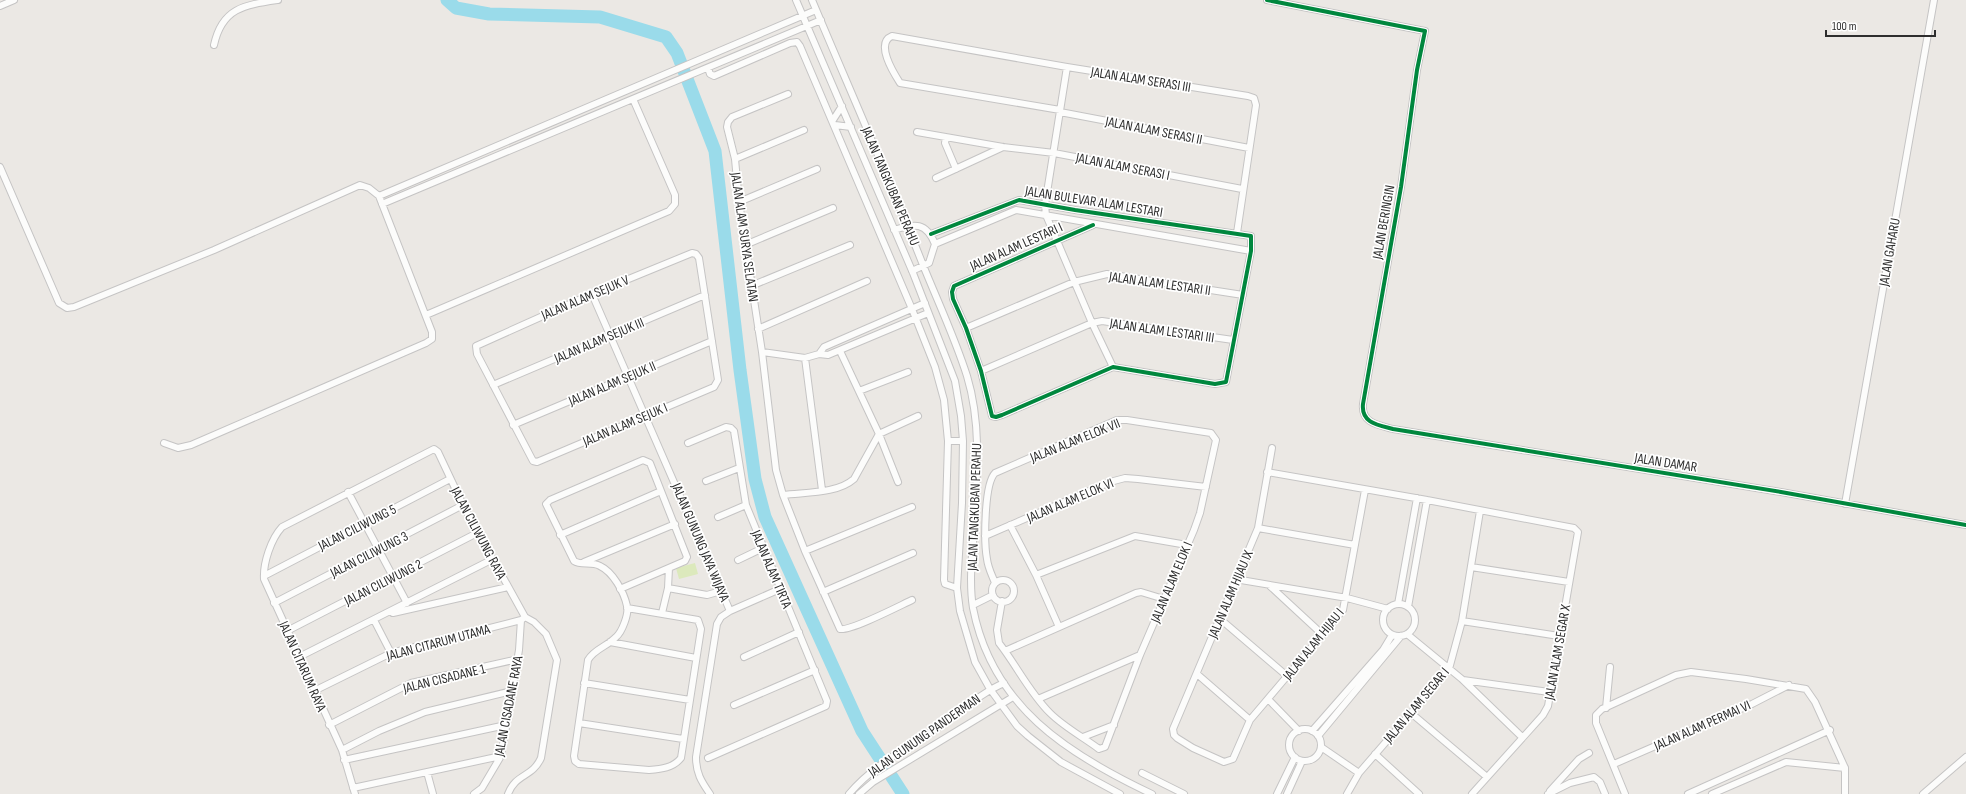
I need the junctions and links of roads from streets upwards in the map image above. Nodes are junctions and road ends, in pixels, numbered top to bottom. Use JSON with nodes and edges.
{"nodes":[{"id":1,"x":14,"y":0,"type":"edge"},
{"id":2,"x":278,"y":0,"type":"edge"},
{"id":3,"x":796,"y":0,"type":"edge"},
{"id":4,"x":812,"y":0,"type":"edge"},
{"id":5,"x":1267,"y":0,"type":"edge"},
{"id":6,"x":1934,"y":0,"type":"edge"},
{"id":7,"x":0,"y":6,"type":"edge"},
{"id":8,"x":816,"y":10,"type":"junction"},
{"id":9,"x":803,"y":16,"type":"junction"},
{"id":10,"x":821,"y":20,"type":"junction"},
{"id":11,"x":808,"y":26,"type":"junction"},
{"id":12,"x":214,"y":45,"type":"dead end"},
{"id":13,"x":1067,"y":67,"type":"junction"},
{"id":14,"x":708,"y":68,"type":"junction"},
{"id":15,"x":900,"y":83,"type":"joint"},
{"id":16,"x":788,"y":94,"type":"dead end"},
{"id":17,"x":634,"y":99,"type":"junction"},
{"id":18,"x":842,"y":106,"type":"junction"},
{"id":19,"x":1060,"y":111,"type":"junction"},
{"id":20,"x":834,"y":123,"type":"junction"},
{"id":21,"x":851,"y":127,"type":"junction"},
{"id":22,"x":804,"y":130,"type":"dead end"},
{"id":23,"x":917,"y":132,"type":"dead end"},
{"id":24,"x":946,"y":137,"type":"junction"},
{"id":25,"x":1003,"y":147,"type":"junction"},
{"id":26,"x":1249,"y":148,"type":"junction"},
{"id":27,"x":1054,"y":153,"type":"junction"},
{"id":28,"x":735,"y":159,"type":"junction"},
{"id":29,"x":0,"y":166,"type":"edge"},
{"id":30,"x":817,"y":169,"type":"dead end"},
{"id":31,"x":956,"y":169,"type":"junction"},
{"id":32,"x":936,"y":178,"type":"dead end"},
{"id":33,"x":7,"y":182,"type":"junction"},
{"id":34,"x":0,"y":185,"type":"edge"},
{"id":35,"x":1242,"y":189,"type":"junction"},
{"id":36,"x":379,"y":196,"type":"junction"},
{"id":37,"x":739,"y":202,"type":"junction"},
{"id":38,"x":382,"y":204,"type":"junction"},
{"id":39,"x":1046,"y":205,"type":"junction"},
{"id":40,"x":833,"y":208,"type":"dead end"},
{"id":41,"x":1046,"y":215,"type":"junction"},
{"id":42,"x":1092,"y":225,"type":"junction"},
{"id":43,"x":908,"y":226,"type":"junction"},
{"id":44,"x":894,"y":230,"type":"junction"},
{"id":45,"x":934,"y":233,"type":"junction"},
{"id":46,"x":1236,"y":233,"type":"junction"},
{"id":47,"x":1057,"y":240,"type":"junction"},
{"id":48,"x":938,"y":242,"type":"junction"},
{"id":49,"x":745,"y":245,"type":"junction"},
{"id":50,"x":850,"y":245,"type":"dead end"},
{"id":51,"x":1251,"y":251,"type":"junction"},
{"id":52,"x":924,"y":267,"type":"junction"},
{"id":53,"x":912,"y":272,"type":"junction"},
{"id":54,"x":867,"y":281,"type":"dead end"},
{"id":55,"x":1074,"y":282,"type":"junction"},
{"id":56,"x":751,"y":286,"type":"junction"},
{"id":57,"x":592,"y":294,"type":"junction"},
{"id":58,"x":705,"y":295,"type":"junction"},
{"id":59,"x":1243,"y":295,"type":"junction"},
{"id":60,"x":924,"y":303,"type":"junction"},
{"id":61,"x":912,"y":308,"type":"junction"},
{"id":62,"x":928,"y":313,"type":"junction"},
{"id":63,"x":426,"y":315,"type":"junction"},
{"id":64,"x":916,"y":318,"type":"junction"},
{"id":65,"x":882,"y":322,"type":"junction"},
{"id":66,"x":1092,"y":323,"type":"junction"},
{"id":67,"x":966,"y":328,"type":"junction"},
{"id":68,"x":758,"y":329,"type":"junction"},
{"id":69,"x":886,"y":331,"type":"junction"},
{"id":70,"x":611,"y":335,"type":"junction"},
{"id":71,"x":1233,"y":340,"type":"junction"},
{"id":72,"x":712,"y":341,"type":"junction"},
{"id":73,"x":840,"y":351,"type":"junction"},
{"id":74,"x":762,"y":352,"type":"junction"},
{"id":75,"x":819,"y":354,"type":"junction"},
{"id":76,"x":805,"y":358,"type":"junction"},
{"id":77,"x":1113,"y":367,"type":"junction"},
{"id":78,"x":981,"y":371,"type":"junction"},
{"id":79,"x":908,"y":372,"type":"dead end"},
{"id":80,"x":629,"y":376,"type":"junction"},
{"id":81,"x":493,"y":385,"type":"junction"},
{"id":82,"x":859,"y":391,"type":"junction"},
{"id":83,"x":646,"y":415,"type":"junction"},
{"id":84,"x":918,"y":416,"type":"dead end"},
{"id":85,"x":1365,"y":416,"type":"joint"},
{"id":86,"x":513,"y":425,"type":"junction"},
{"id":87,"x":879,"y":434,"type":"junction"},
{"id":88,"x":1215,"y":436,"type":"joint"},
{"id":89,"x":948,"y":441,"type":"junction"},
{"id":90,"x":963,"y":441,"type":"junction"},
{"id":91,"x":164,"y":443,"type":"dead end"},
{"id":92,"x":688,"y":443,"type":"dead end"},
{"id":93,"x":1272,"y":448,"type":"dead end"},
{"id":94,"x":739,"y":468,"type":"junction"},
{"id":95,"x":1268,"y":472,"type":"junction"},
{"id":96,"x":450,"y":478,"type":"junction"},
{"id":97,"x":706,"y":481,"type":"dead end"},
{"id":98,"x":898,"y":482,"type":"dead end"},
{"id":99,"x":1206,"y":487,"type":"junction"},
{"id":100,"x":822,"y":490,"type":"junction"},
{"id":101,"x":1365,"y":490,"type":"junction"},
{"id":102,"x":661,"y":491,"type":"junction"},
{"id":103,"x":348,"y":492,"type":"junction"},
{"id":104,"x":783,"y":494,"type":"junction"},
{"id":105,"x":1417,"y":498,"type":"junction"},
{"id":106,"x":1427,"y":500,"type":"junction"},
{"id":107,"x":962,"y":502,"type":"junction"},
{"id":108,"x":976,"y":502,"type":"junction"},
{"id":109,"x":1845,"y":504,"type":"junction"},
{"id":110,"x":463,"y":505,"type":"junction"},
{"id":111,"x":746,"y":505,"type":"junction"},
{"id":112,"x":912,"y":507,"type":"dead end"},
{"id":113,"x":1480,"y":511,"type":"junction"},
{"id":114,"x":718,"y":517,"type":"dead end"},
{"id":115,"x":364,"y":523,"type":"junction"},
{"id":116,"x":675,"y":524,"type":"junction"},
{"id":117,"x":1010,"y":525,"type":"junction"},
{"id":118,"x":1966,"y":525,"type":"edge"},
{"id":119,"x":1258,"y":528,"type":"junction"},
{"id":120,"x":479,"y":532,"type":"junction"},
{"id":121,"x":560,"y":535,"type":"junction"},
{"id":122,"x":985,"y":536,"type":"junction"},
{"id":123,"x":1186,"y":545,"type":"junction"},
{"id":124,"x":1355,"y":545,"type":"junction"},
{"id":125,"x":763,"y":548,"type":"junction"},
{"id":126,"x":378,"y":550,"type":"junction"},
{"id":127,"x":805,"y":550,"type":"junction"},
{"id":128,"x":913,"y":553,"type":"dead end"},
{"id":129,"x":493,"y":559,"type":"junction"},
{"id":130,"x":738,"y":560,"type":"dead end"},
{"id":131,"x":582,"y":563,"type":"junction"},
{"id":132,"x":1471,"y":566,"type":"junction"},
{"id":133,"x":668,"y":568,"type":"junction"},
{"id":134,"x":1036,"y":575,"type":"junction"},
{"id":135,"x":264,"y":576,"type":"junction"},
{"id":136,"x":393,"y":577,"type":"junction"},
{"id":137,"x":1235,"y":579,"type":"junction"},
{"id":138,"x":1568,"y":582,"type":"junction"},
{"id":139,"x":995,"y":583,"type":"junction"},
{"id":140,"x":1270,"y":586,"type":"junction"},
{"id":141,"x":508,"y":588,"type":"junction"},
{"id":142,"x":668,"y":588,"type":"junction"},
{"id":143,"x":957,"y":588,"type":"junction"},
{"id":144,"x":620,"y":589,"type":"junction"},
{"id":145,"x":780,"y":589,"type":"junction"},
{"id":146,"x":721,"y":592,"type":"junction"},
{"id":147,"x":823,"y":592,"type":"junction"},
{"id":148,"x":992,"y":595,"type":"junction"},
{"id":149,"x":1347,"y":598,"type":"junction"},
{"id":150,"x":1164,"y":599,"type":"junction"},
{"id":151,"x":912,"y":600,"type":"dead end"},
{"id":152,"x":1002,"y":602,"type":"junction"},
{"id":153,"x":274,"y":603,"type":"junction"},
{"id":154,"x":407,"y":603,"type":"junction"},
{"id":155,"x":1398,"y":604,"type":"junction"},
{"id":156,"x":973,"y":605,"type":"junction"},
{"id":157,"x":1408,"y":607,"type":"junction"},
{"id":158,"x":627,"y":608,"type":"junction"},
{"id":159,"x":1388,"y":609,"type":"junction"},
{"id":160,"x":730,"y":611,"type":"junction"},
{"id":161,"x":662,"y":613,"type":"junction"},
{"id":162,"x":386,"y":615,"type":"junction"},
{"id":163,"x":1219,"y":618,"type":"junction"},
{"id":164,"x":523,"y":619,"type":"junction"},
{"id":165,"x":374,"y":620,"type":"junction"},
{"id":166,"x":1462,"y":621,"type":"junction"},
{"id":167,"x":1059,"y":627,"type":"junction"},
{"id":168,"x":287,"y":632,"type":"junction"},
{"id":169,"x":799,"y":632,"type":"junction"},
{"id":170,"x":1323,"y":635,"type":"junction"},
{"id":171,"x":1392,"y":635,"type":"junction"},
{"id":172,"x":1404,"y":635,"type":"junction"},
{"id":173,"x":1559,"y":636,"type":"junction"},
{"id":174,"x":610,"y":642,"type":"junction"},
{"id":175,"x":1005,"y":651,"type":"junction"},
{"id":176,"x":390,"y":653,"type":"junction"},
{"id":177,"x":1140,"y":655,"type":"junction"},
{"id":178,"x":299,"y":657,"type":"junction"},
{"id":179,"x":744,"y":657,"type":"dead end"},
{"id":180,"x":696,"y":658,"type":"junction"},
{"id":181,"x":518,"y":659,"type":"junction"},
{"id":182,"x":1610,"y":667,"type":"dead end"},
{"id":183,"x":1449,"y":669,"type":"junction"},
{"id":184,"x":815,"y":670,"type":"junction"},
{"id":185,"x":1197,"y":674,"type":"junction"},
{"id":186,"x":1287,"y":676,"type":"junction"},
{"id":187,"x":1463,"y":680,"type":"junction"},
{"id":188,"x":584,"y":683,"type":"junction"},
{"id":189,"x":1004,"y":683,"type":"junction"},
{"id":190,"x":1789,"y":686,"type":"junction"},
{"id":191,"x":990,"y":689,"type":"junction"},
{"id":192,"x":314,"y":691,"type":"junction"},
{"id":193,"x":512,"y":691,"type":"junction"},
{"id":194,"x":1549,"y":692,"type":"junction"},
{"id":195,"x":1013,"y":697,"type":"junction"},
{"id":196,"x":1038,"y":699,"type":"junction"},
{"id":197,"x":1268,"y":699,"type":"junction"},
{"id":198,"x":690,"y":700,"type":"junction"},
{"id":199,"x":1001,"y":704,"type":"junction"},
{"id":200,"x":734,"y":705,"type":"dead end"},
{"id":201,"x":1606,"y":708,"type":"junction"},
{"id":202,"x":1411,"y":713,"type":"junction"},
{"id":203,"x":1250,"y":720,"type":"junction"},
{"id":204,"x":579,"y":722,"type":"junction"},
{"id":205,"x":944,"y":723,"type":"junction"},
{"id":206,"x":329,"y":725,"type":"junction"},
{"id":207,"x":506,"y":725,"type":"junction"},
{"id":208,"x":1114,"y":725,"type":"junction"},
{"id":209,"x":1830,"y":730,"type":"junction"},
{"id":210,"x":1299,"y":731,"type":"junction"},
{"id":211,"x":1312,"y":731,"type":"junction"},
{"id":212,"x":952,"y":733,"type":"junction"},
{"id":213,"x":1318,"y":736,"type":"junction"},
{"id":214,"x":1082,"y":737,"type":"junction"},
{"id":215,"x":1522,"y":737,"type":"junction"},
{"id":216,"x":683,"y":739,"type":"junction"},
{"id":217,"x":1321,"y":747,"type":"junction"},
{"id":218,"x":1785,"y":749,"type":"junction"},
{"id":219,"x":342,"y":750,"type":"junction"},
{"id":220,"x":1589,"y":753,"type":"dead end"},
{"id":221,"x":1375,"y":754,"type":"junction"},
{"id":222,"x":501,"y":756,"type":"junction"},
{"id":223,"x":1295,"y":757,"type":"junction"},
{"id":224,"x":1966,"y":757,"type":"edge"},
{"id":225,"x":708,"y":758,"type":"dead end"},
{"id":226,"x":1233,"y":759,"type":"joint"},
{"id":227,"x":344,"y":760,"type":"junction"},
{"id":228,"x":1302,"y":761,"type":"junction"},
{"id":229,"x":1786,"y":762,"type":"junction"},
{"id":230,"x":1614,"y":764,"type":"junction"},
{"id":231,"x":1845,"y":768,"type":"junction"},
{"id":232,"x":427,"y":772,"type":"junction"},
{"id":233,"x":1142,"y":773,"type":"dead end"},
{"id":234,"x":1359,"y":773,"type":"junction"},
{"id":235,"x":1487,"y":778,"type":"junction"},
{"id":236,"x":1125,"y":781,"type":"junction"},
{"id":237,"x":354,"y":791,"type":"edge"},
{"id":238,"x":476,"y":793,"type":"edge"},
{"id":239,"x":1118,"y":793,"type":"edge"},
{"id":240,"x":433,"y":794,"type":"edge"},
{"id":241,"x":508,"y":794,"type":"edge"},
{"id":242,"x":710,"y":794,"type":"edge"},
{"id":243,"x":849,"y":794,"type":"edge"},
{"id":244,"x":859,"y":794,"type":"edge"},
{"id":245,"x":1152,"y":794,"type":"edge"},
{"id":246,"x":1184,"y":794,"type":"edge"},
{"id":247,"x":1277,"y":794,"type":"edge"},
{"id":248,"x":1287,"y":794,"type":"edge"},
{"id":249,"x":1347,"y":794,"type":"edge"},
{"id":250,"x":1420,"y":794,"type":"edge"},
{"id":251,"x":1472,"y":794,"type":"edge"},
{"id":252,"x":1548,"y":794,"type":"edge"},
{"id":253,"x":1605,"y":794,"type":"edge"},
{"id":254,"x":1625,"y":794,"type":"edge"},
{"id":255,"x":1688,"y":794,"type":"edge"},
{"id":256,"x":1712,"y":794,"type":"edge"},
{"id":257,"x":1845,"y":794,"type":"edge"},
{"id":258,"x":1922,"y":794,"type":"edge"}],
"edges":[{"from":1,"to":7,"type":"street"},
{"from":2,"to":12,"type":"street"},
{"from":3,"to":9,"type":"street","name":"JALAN TANGKUBAN PERAHU"},
{"from":4,"to":8,"type":"street","name":"JALAN TANGKUBAN PERAHU"},
{"from":5,"to":85,"type":"street","name":"JALAN BERINGIN"},
{"from":6,"to":109,"type":"street","name":"JALAN GAHARU"},
{"from":8,"to":9,"type":"street"},
{"from":8,"to":10,"type":"street","name":"JALAN TANGKUBAN PERAHU"},
{"from":9,"to":11,"type":"street","name":"JALAN TANGKUBAN PERAHU"},
{"from":9,"to":36,"type":"street"},
{"from":10,"to":11,"type":"street"},
{"from":10,"to":43,"type":"street","name":"JALAN TANGKUBAN PERAHU"},
{"from":11,"to":14,"type":"street"},
{"from":11,"to":18,"type":"street","name":"JALAN TANGKUBAN PERAHU"},
{"from":13,"to":15,"type":"street","name":"JALAN ALAM SERASI III"},
{"from":13,"to":19,"type":"street"},
{"from":13,"to":26,"type":"street","name":"JALAN ALAM SERASI III"},
{"from":14,"to":17,"type":"street"},
{"from":14,"to":20,"type":"street"},
{"from":15,"to":19,"type":"street","name":"JALAN ALAM SERASI II"},
{"from":16,"to":28,"type":"street","name":"JALAN ALAM SURYA SELATAN"},
{"from":17,"to":38,"type":"street"},
{"from":17,"to":63,"type":"street"},
{"from":18,"to":20,"type":"street"},
{"from":18,"to":21,"type":"street","name":"JALAN TANGKUBAN PERAHU"},
{"from":19,"to":26,"type":"street","name":"JALAN ALAM SERASI II"},
{"from":19,"to":27,"type":"street"},
{"from":20,"to":21,"type":"street"},
{"from":20,"to":61,"type":"street"},
{"from":21,"to":44,"type":"street","name":"JALAN TANGKUBAN PERAHU"},
{"from":22,"to":28,"type":"street"},
{"from":23,"to":24,"type":"street","name":"JALAN ALAM SERASI I"},
{"from":24,"to":25,"type":"street","name":"JALAN ALAM SERASI I"},
{"from":24,"to":31,"type":"street"},
{"from":25,"to":27,"type":"street","name":"JALAN ALAM SERASI I"},
{"from":25,"to":31,"type":"street"},
{"from":26,"to":35,"type":"street","name":"JALAN ALAM SERASI III"},
{"from":27,"to":35,"type":"street","name":"JALAN ALAM SERASI I"},
{"from":27,"to":39,"type":"street"},
{"from":28,"to":37,"type":"street","name":"JALAN ALAM SURYA SELATAN"},
{"from":29,"to":33,"type":"street"},
{"from":30,"to":37,"type":"street"},
{"from":31,"to":32,"type":"street"},
{"from":33,"to":34,"type":"street"},
{"from":33,"to":36,"type":"street"},
{"from":35,"to":46,"type":"street","name":"JALAN ALAM SERASI III"},
{"from":36,"to":38,"type":"street"},
{"from":37,"to":49,"type":"street","name":"JALAN ALAM SURYA SELATAN"},
{"from":38,"to":63,"type":"street"},
{"from":39,"to":41,"type":"street"},
{"from":39,"to":45,"type":"street","name":"JALAN BULEVAR ALAM LESTARI"},
{"from":39,"to":46,"type":"street","name":"JALAN BULEVAR ALAM LESTARI"},
{"from":40,"to":49,"type":"street"},
{"from":41,"to":42,"type":"street","name":"JALAN BULEVAR ALAM LESTARI"},
{"from":41,"to":47,"type":"street"},
{"from":41,"to":48,"type":"street","name":"JALAN BULEVAR ALAM LESTARI"},
{"from":42,"to":47,"type":"street","name":"JALAN ALAM LESTARI I"},
{"from":42,"to":51,"type":"street","name":"JALAN BULEVAR ALAM LESTARI"},
{"from":43,"to":44,"type":"street"},
{"from":43,"to":45,"type":"street"},
{"from":43,"to":52,"type":"street","name":"JALAN TANGKUBAN PERAHU"},
{"from":44,"to":53,"type":"street","name":"JALAN TANGKUBAN PERAHU"},
{"from":45,"to":48,"type":"street"},
{"from":46,"to":51,"type":"street","name":"JALAN BULEVAR ALAM LESTARI"},
{"from":47,"to":55,"type":"street"},
{"from":47,"to":67,"type":"street","name":"JALAN ALAM LESTARI I"},
{"from":48,"to":52,"type":"street"},
{"from":49,"to":56,"type":"street","name":"JALAN ALAM SURYA SELATAN"},
{"from":50,"to":56,"type":"street"},
{"from":51,"to":59,"type":"street"},
{"from":52,"to":53,"type":"street"},
{"from":52,"to":108,"type":"street","name":"JALAN TANGKUBAN PERAHU"},
{"from":53,"to":60,"type":"street","name":"JALAN TANGKUBAN PERAHU"},
{"from":54,"to":68,"type":"street"},
{"from":55,"to":59,"type":"street","name":"JALAN ALAM LESTARI II"},
{"from":55,"to":66,"type":"street"},
{"from":55,"to":67,"type":"street","name":"JALAN ALAM LESTARI II"},
{"from":56,"to":68,"type":"street","name":"JALAN ALAM SURYA SELATAN"},
{"from":57,"to":58,"type":"street","name":"JALAN ALAM SEJUK V"},
{"from":57,"to":70,"type":"street","name":"JALAN GUNUNG JAYA WIJAYA"},
{"from":57,"to":81,"type":"street","name":"JALAN ALAM SEJUK V"},
{"from":58,"to":70,"type":"street","name":"JALAN ALAM SEJUK III"},
{"from":58,"to":72,"type":"street"},
{"from":59,"to":71,"type":"street"},
{"from":60,"to":61,"type":"street"},
{"from":60,"to":62,"type":"street","name":"JALAN TANGKUBAN PERAHU"},
{"from":61,"to":64,"type":"street"},
{"from":61,"to":65,"type":"street"},
{"from":62,"to":64,"type":"street"},
{"from":62,"to":90,"type":"street","name":"JALAN TANGKUBAN PERAHU"},
{"from":63,"to":91,"type":"street"},
{"from":64,"to":69,"type":"street"},
{"from":64,"to":89,"type":"street"},
{"from":65,"to":69,"type":"street"},
{"from":65,"to":75,"type":"street"},
{"from":66,"to":71,"type":"street","name":"JALAN ALAM LESTARI III"},
{"from":66,"to":77,"type":"street"},
{"from":66,"to":78,"type":"street","name":"JALAN ALAM LESTARI III"},
{"from":67,"to":78,"type":"street"},
{"from":68,"to":74,"type":"street","name":"JALAN ALAM SURYA SELATAN"},
{"from":69,"to":73,"type":"street"},
{"from":70,"to":80,"type":"street","name":"JALAN GUNUNG JAYA WIJAYA"},
{"from":70,"to":81,"type":"street","name":"JALAN ALAM SEJUK III"},
{"from":71,"to":77,"type":"street"},
{"from":72,"to":80,"type":"street","name":"JALAN ALAM SEJUK II"},
{"from":72,"to":83,"type":"street","name":"JALAN ALAM SEJUK I"},
{"from":73,"to":75,"type":"street"},
{"from":73,"to":82,"type":"street"},
{"from":74,"to":76,"type":"street"},
{"from":74,"to":104,"type":"street","name":"JALAN ALAM SURYA SELATAN"},
{"from":75,"to":76,"type":"street"},
{"from":76,"to":100,"type":"street"},
{"from":77,"to":78,"type":"street"},
{"from":79,"to":82,"type":"street"},
{"from":80,"to":83,"type":"street","name":"JALAN GUNUNG JAYA WIJAYA"},
{"from":80,"to":86,"type":"street","name":"JALAN ALAM SEJUK II"},
{"from":81,"to":86,"type":"street"},
{"from":82,"to":87,"type":"street"},
{"from":83,"to":86,"type":"street","name":"JALAN ALAM SEJUK I"},
{"from":83,"to":146,"type":"street","name":"JALAN GUNUNG JAYA WIJAYA"},
{"from":84,"to":87,"type":"street"},
{"from":85,"to":109,"type":"street","name":"JALAN DAMAR"},
{"from":87,"to":98,"type":"street"},
{"from":87,"to":100,"type":"street"},
{"from":88,"to":99,"type":"street","name":"JALAN ALAM ELOK I"},
{"from":88,"to":122,"type":"street","name":"JALAN ALAM ELOK VII"},
{"from":89,"to":90,"type":"street"},
{"from":89,"to":143,"type":"street"},
{"from":90,"to":107,"type":"street","name":"JALAN TANGKUBAN PERAHU"},
{"from":92,"to":94,"type":"street","name":"JALAN ALAM TIRTA"},
{"from":93,"to":95,"type":"street","name":"JALAN ALAM HIJAU IX"},
{"from":94,"to":97,"type":"street"},
{"from":94,"to":111,"type":"street","name":"JALAN ALAM TIRTA"},
{"from":95,"to":101,"type":"street"},
{"from":95,"to":119,"type":"street","name":"JALAN ALAM HIJAU IX"},
{"from":96,"to":103,"type":"street","name":"JALAN CILIWUNG RAYA"},
{"from":96,"to":110,"type":"street","name":"JALAN CILIWUNG RAYA"},
{"from":96,"to":115,"type":"street","name":"JALAN CILIWUNG 5"},
{"from":99,"to":117,"type":"street","name":"JALAN ALAM ELOK VI"},
{"from":99,"to":123,"type":"street","name":"JALAN ALAM ELOK I"},
{"from":100,"to":104,"type":"street"},
{"from":101,"to":105,"type":"street"},
{"from":101,"to":124,"type":"street","name":"JALAN ALAM HIJAU I"},
{"from":102,"to":116,"type":"street"},
{"from":102,"to":121,"type":"street"},
{"from":102,"to":121,"type":"street"},
{"from":103,"to":115,"type":"street"},
{"from":103,"to":135,"type":"street"},
{"from":104,"to":127,"type":"street","name":"JALAN ALAM SURYA SELATAN"},
{"from":105,"to":106,"type":"street"},
{"from":105,"to":155,"type":"street"},
{"from":106,"to":113,"type":"street"},
{"from":106,"to":157,"type":"street"},
{"from":107,"to":108,"type":"street"},
{"from":107,"to":143,"type":"street","name":"JALAN TANGKUBAN PERAHU"},
{"from":108,"to":156,"type":"street","name":"JALAN TANGKUBAN PERAHU"},
{"from":109,"to":118,"type":"street","name":"JALAN DAMAR"},
{"from":110,"to":120,"type":"street","name":"JALAN CILIWUNG RAYA"},
{"from":110,"to":126,"type":"street","name":"JALAN CILIWUNG 3"},
{"from":111,"to":114,"type":"street"},
{"from":111,"to":125,"type":"street","name":"JALAN ALAM TIRTA"},
{"from":112,"to":127,"type":"street"},
{"from":113,"to":132,"type":"street","name":"JALAN ALAM SEGAR I"},
{"from":113,"to":138,"type":"street","name":"JALAN ALAM SEGAR X"},
{"from":115,"to":126,"type":"street"},
{"from":115,"to":135,"type":"street","name":"JALAN CILIWUNG 5"},
{"from":116,"to":131,"type":"street"},
{"from":116,"to":133,"type":"street"},
{"from":117,"to":122,"type":"street","name":"JALAN ALAM ELOK VI"},
{"from":117,"to":134,"type":"street"},
{"from":119,"to":124,"type":"street"},
{"from":119,"to":137,"type":"street","name":"JALAN ALAM HIJAU IX"},
{"from":120,"to":129,"type":"street","name":"JALAN CILIWUNG RAYA"},
{"from":120,"to":136,"type":"street","name":"JALAN CILIWUNG 2"},
{"from":121,"to":131,"type":"street"},
{"from":122,"to":139,"type":"street"},
{"from":123,"to":134,"type":"street"},
{"from":123,"to":150,"type":"street","name":"JALAN ALAM ELOK I"},
{"from":124,"to":149,"type":"street","name":"JALAN ALAM HIJAU I"},
{"from":125,"to":130,"type":"street"},
{"from":125,"to":145,"type":"street","name":"JALAN ALAM TIRTA"},
{"from":126,"to":136,"type":"street"},
{"from":126,"to":153,"type":"street","name":"JALAN CILIWUNG 3"},
{"from":127,"to":147,"type":"street","name":"JALAN ALAM SURYA SELATAN"},
{"from":128,"to":147,"type":"street"},
{"from":129,"to":141,"type":"street","name":"JALAN CILIWUNG RAYA"},
{"from":129,"to":154,"type":"street"},
{"from":131,"to":144,"type":"street"},
{"from":132,"to":138,"type":"street"},
{"from":132,"to":166,"type":"street","name":"JALAN ALAM SEGAR I"},
{"from":133,"to":142,"type":"street"},
{"from":133,"to":144,"type":"street"},
{"from":134,"to":167,"type":"street"},
{"from":135,"to":153,"type":"street","name":"JALAN CITARUM RAYA"},
{"from":136,"to":154,"type":"street"},
{"from":136,"to":168,"type":"street","name":"JALAN CILIWUNG 2"},
{"from":137,"to":140,"type":"street"},
{"from":137,"to":163,"type":"street","name":"JALAN ALAM HIJAU IX"},
{"from":138,"to":173,"type":"street","name":"JALAN ALAM SEGAR X"},
{"from":139,"to":148,"type":"street"},
{"from":139,"to":152,"type":"street"},
{"from":140,"to":149,"type":"street"},
{"from":140,"to":170,"type":"street"},
{"from":141,"to":162,"type":"street"},
{"from":141,"to":164,"type":"street","name":"JALAN CILIWUNG RAYA"},
{"from":142,"to":146,"type":"street"},
{"from":142,"to":161,"type":"street"},
{"from":143,"to":191,"type":"street","name":"JALAN TANGKUBAN PERAHU"},
{"from":144,"to":158,"type":"street"},
{"from":145,"to":160,"type":"street"},
{"from":145,"to":169,"type":"street","name":"JALAN ALAM TIRTA"},
{"from":146,"to":160,"type":"street","name":"JALAN GUNUNG JAYA WIJAYA"},
{"from":147,"to":151,"type":"street","name":"JALAN ALAM SURYA SELATAN"},
{"from":148,"to":152,"type":"street"},
{"from":148,"to":156,"type":"street"},
{"from":149,"to":159,"type":"street"},
{"from":149,"to":170,"type":"street","name":"JALAN ALAM HIJAU I"},
{"from":150,"to":167,"type":"street"},
{"from":150,"to":177,"type":"street","name":"JALAN ALAM ELOK I"},
{"from":152,"to":175,"type":"street"},
{"from":153,"to":168,"type":"street","name":"JALAN CITARUM RAYA"},
{"from":154,"to":162,"type":"street"},
{"from":155,"to":157,"type":"street"},
{"from":155,"to":159,"type":"street"},
{"from":156,"to":189,"type":"street","name":"JALAN TANGKUBAN PERAHU"},
{"from":157,"to":172,"type":"street"},
{"from":158,"to":161,"type":"street"},
{"from":158,"to":174,"type":"street"},
{"from":159,"to":171,"type":"street"},
{"from":160,"to":242,"type":"street","name":"JALAN GUNUNG JAYA WIJAYA"},
{"from":161,"to":180,"type":"street"},
{"from":162,"to":165,"type":"street"},
{"from":163,"to":185,"type":"street","name":"JALAN ALAM HIJAU IX"},
{"from":163,"to":186,"type":"street"},
{"from":164,"to":176,"type":"street","name":"JALAN CITARUM UTAMA"},
{"from":164,"to":181,"type":"street","name":"JALAN CISADANE RAYA"},
{"from":164,"to":241,"type":"street"},
{"from":165,"to":176,"type":"street"},
{"from":165,"to":178,"type":"street"},
{"from":166,"to":173,"type":"street"},
{"from":166,"to":183,"type":"street","name":"JALAN ALAM SEGAR I"},
{"from":167,"to":175,"type":"street"},
{"from":168,"to":178,"type":"street","name":"JALAN CITARUM RAYA"},
{"from":169,"to":179,"type":"street"},
{"from":169,"to":184,"type":"street","name":"JALAN ALAM TIRTA"},
{"from":170,"to":186,"type":"street","name":"JALAN ALAM HIJAU I"},
{"from":171,"to":172,"type":"street"},
{"from":171,"to":211,"type":"street"},
{"from":172,"to":183,"type":"street"},
{"from":172,"to":213,"type":"street"},
{"from":173,"to":194,"type":"street","name":"JALAN ALAM SEGAR X"},
{"from":174,"to":180,"type":"street"},
{"from":174,"to":188,"type":"street"},
{"from":175,"to":196,"type":"street"},
{"from":176,"to":192,"type":"street","name":"JALAN CITARUM UTAMA"},
{"from":177,"to":196,"type":"street"},
{"from":177,"to":208,"type":"street","name":"JALAN ALAM ELOK I"},
{"from":178,"to":192,"type":"street","name":"JALAN CITARUM RAYA"},
{"from":180,"to":198,"type":"street"},
{"from":181,"to":193,"type":"street","name":"JALAN CISADANE RAYA"},
{"from":181,"to":206,"type":"street","name":"JALAN CISADANE 1"},
{"from":182,"to":201,"type":"street"},
{"from":183,"to":187,"type":"street"},
{"from":183,"to":202,"type":"street","name":"JALAN ALAM SEGAR I"},
{"from":184,"to":200,"type":"street"},
{"from":184,"to":225,"type":"street","name":"JALAN ALAM TIRTA"},
{"from":185,"to":203,"type":"street"},
{"from":185,"to":226,"type":"street","name":"JALAN ALAM HIJAU IX"},
{"from":186,"to":197,"type":"street","name":"JALAN ALAM HIJAU I"},
{"from":187,"to":194,"type":"street"},
{"from":187,"to":215,"type":"street"},
{"from":188,"to":198,"type":"street"},
{"from":188,"to":204,"type":"street"},
{"from":189,"to":191,"type":"street","name":"JALAN GUNUNG PANDERMAN"},
{"from":189,"to":195,"type":"street","name":"JALAN TANGKUBAN PERAHU"},
{"from":190,"to":201,"type":"street"},
{"from":190,"to":209,"type":"street"},
{"from":190,"to":230,"type":"street","name":"JALAN ALAM PERMAI VI"},
{"from":191,"to":199,"type":"street","name":"JALAN TANGKUBAN PERAHU"},
{"from":191,"to":205,"type":"street","name":"JALAN GUNUNG PANDERMAN"},
{"from":192,"to":206,"type":"street","name":"JALAN CITARUM RAYA"},
{"from":193,"to":207,"type":"street","name":"JALAN CISADANE RAYA"},
{"from":193,"to":219,"type":"street"},
{"from":194,"to":215,"type":"street","name":"JALAN ALAM SEGAR X"},
{"from":195,"to":199,"type":"street","name":"JALAN GUNUNG PANDERMAN"},
{"from":195,"to":236,"type":"street","name":"JALAN TANGKUBAN PERAHU"},
{"from":196,"to":214,"type":"street"},
{"from":197,"to":203,"type":"street","name":"JALAN ALAM HIJAU I"},
{"from":197,"to":210,"type":"street"},
{"from":198,"to":216,"type":"street"},
{"from":199,"to":212,"type":"street","name":"JALAN GUNUNG PANDERMAN"},
{"from":199,"to":239,"type":"street","name":"JALAN TANGKUBAN PERAHU"},
{"from":201,"to":230,"type":"street"},
{"from":202,"to":221,"type":"street","name":"JALAN ALAM SEGAR I"},
{"from":202,"to":235,"type":"street"},
{"from":203,"to":226,"type":"street","name":"JALAN ALAM HIJAU I"},
{"from":204,"to":216,"type":"street"},
{"from":204,"to":216,"type":"street"},
{"from":205,"to":212,"type":"street"},
{"from":205,"to":243,"type":"street","name":"JALAN GUNUNG PANDERMAN"},
{"from":206,"to":219,"type":"street","name":"JALAN CITARUM RAYA"},
{"from":207,"to":222,"type":"street","name":"JALAN CISADANE RAYA"},
{"from":207,"to":227,"type":"street"},
{"from":208,"to":214,"type":"street"},
{"from":208,"to":214,"type":"street","name":"JALAN ALAM ELOK I"},
{"from":209,"to":218,"type":"street"},
{"from":209,"to":231,"type":"street"},
{"from":210,"to":211,"type":"street"},
{"from":210,"to":223,"type":"street"},
{"from":211,"to":213,"type":"street"},
{"from":212,"to":244,"type":"street","name":"JALAN GUNUNG PANDERMAN"},
{"from":213,"to":217,"type":"street"},
{"from":215,"to":235,"type":"street","name":"JALAN ALAM SEGAR X"},
{"from":217,"to":228,"type":"street"},
{"from":217,"to":234,"type":"street"},
{"from":218,"to":229,"type":"street"},
{"from":218,"to":255,"type":"street"},
{"from":219,"to":227,"type":"street","name":"JALAN CITARUM RAYA"},
{"from":220,"to":252,"type":"street"},
{"from":221,"to":234,"type":"street","name":"JALAN ALAM SEGAR I"},
{"from":221,"to":250,"type":"street"},
{"from":222,"to":232,"type":"street"},
{"from":222,"to":238,"type":"street","name":"JALAN CISADANE RAYA"},
{"from":223,"to":228,"type":"street"},
{"from":223,"to":247,"type":"street"},
{"from":224,"to":258,"type":"street"},
{"from":227,"to":237,"type":"street","name":"JALAN CITARUM RAYA"},
{"from":228,"to":248,"type":"street"},
{"from":229,"to":231,"type":"street"},
{"from":229,"to":256,"type":"street"},
{"from":230,"to":254,"type":"street"},
{"from":231,"to":257,"type":"street"},
{"from":232,"to":237,"type":"street"},
{"from":232,"to":240,"type":"street"},
{"from":233,"to":246,"type":"street"},
{"from":234,"to":249,"type":"street","name":"JALAN ALAM SEGAR I"},
{"from":235,"to":251,"type":"street","name":"JALAN ALAM SEGAR X"},
{"from":236,"to":239,"type":"street"},
{"from":236,"to":245,"type":"street","name":"JALAN TANGKUBAN PERAHU"},
{"from":252,"to":253,"type":"street"}]}
